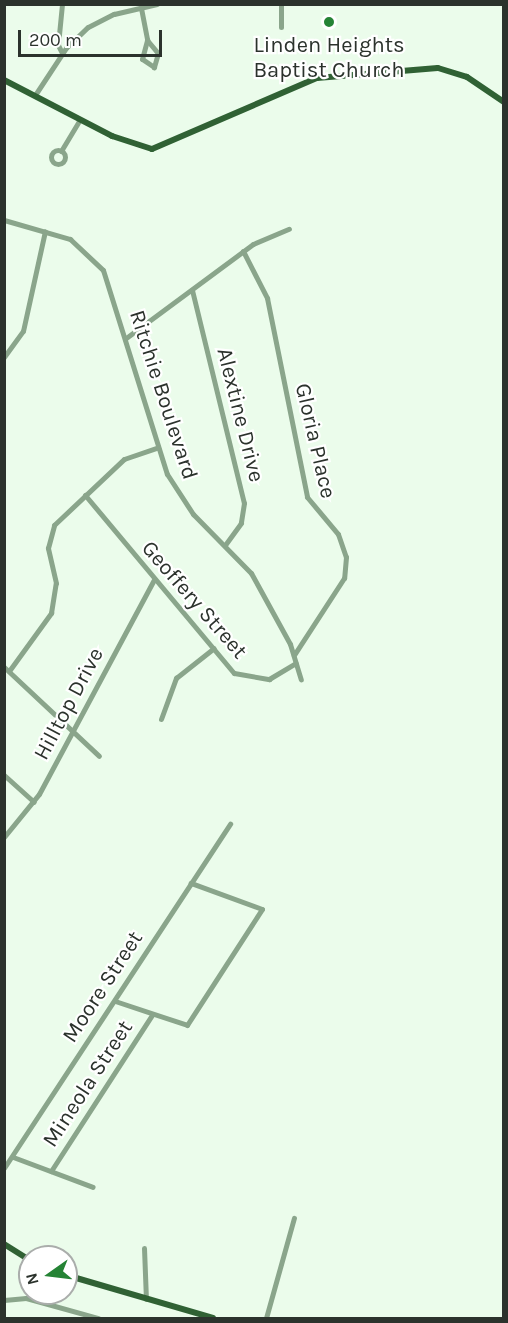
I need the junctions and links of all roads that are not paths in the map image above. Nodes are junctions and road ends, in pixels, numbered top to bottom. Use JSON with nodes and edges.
{"nodes":[{"id":1,"x":62,"y":4,"type":"edge"},
{"id":2,"x":157,"y":4,"type":"edge"},
{"id":3,"x":281,"y":4,"type":"edge"},
{"id":4,"x":141,"y":8,"type":"junction"},
{"id":5,"x":281,"y":27,"type":"dead end"},
{"id":6,"x":147,"y":40,"type":"junction"},
{"id":7,"x":62,"y":53,"type":"junction"},
{"id":8,"x":4,"y":80,"type":"edge"},
{"id":9,"x":35,"y":95,"type":"junction"},
{"id":10,"x":504,"y":102,"type":"edge"},
{"id":11,"x":80,"y":119,"type":"junction"},
{"id":12,"x":61,"y":151,"type":"dead end"},
{"id":13,"x":4,"y":220,"type":"edge"},
{"id":14,"x":289,"y":230,"type":"dead end"},
{"id":15,"x":45,"y":231,"type":"junction"},
{"id":16,"x":243,"y":251,"type":"junction"},
{"id":17,"x":192,"y":290,"type":"junction"},
{"id":18,"x":126,"y":338,"type":"junction"},
{"id":19,"x":4,"y":357,"type":"edge"},
{"id":20,"x":158,"y":447,"type":"junction"},
{"id":21,"x":85,"y":495,"type":"junction"},
{"id":22,"x":226,"y":544,"type":"junction"},
{"id":23,"x":153,"y":581,"type":"junction"},
{"id":24,"x":213,"y":648,"type":"junction"},
{"id":25,"x":294,"y":655,"type":"junction"},
{"id":26,"x":296,"y":663,"type":"junction"},
{"id":27,"x":7,"y":669,"type":"edge"},
{"id":28,"x":301,"y":679,"type":"dead end"},
{"id":29,"x":161,"y":719,"type":"dead end"},
{"id":30,"x":73,"y":731,"type":"junction"},
{"id":31,"x":99,"y":756,"type":"dead end"},
{"id":32,"x":4,"y":775,"type":"edge"},
{"id":33,"x":34,"y":802,"type":"junction"},
{"id":34,"x":230,"y":824,"type":"dead end"},
{"id":35,"x":4,"y":837,"type":"edge"},
{"id":36,"x":191,"y":883,"type":"junction"},
{"id":37,"x":115,"y":1001,"type":"junction"},
{"id":38,"x":152,"y":1015,"type":"junction"},
{"id":39,"x":13,"y":1156,"type":"junction"},
{"id":40,"x":4,"y":1168,"type":"edge"},
{"id":41,"x":51,"y":1171,"type":"junction"},
{"id":42,"x":93,"y":1187,"type":"dead end"},
{"id":43,"x":294,"y":1218,"type":"dead end"},
{"id":44,"x":4,"y":1244,"type":"edge"},
{"id":45,"x":144,"y":1248,"type":"dead end"},
{"id":46,"x":18,"y":1253,"type":"edge"},
{"id":47,"x":78,"y":1279,"type":"edge"},
{"id":48,"x":146,"y":1299,"type":"junction"},
{"id":49,"x":4,"y":1300,"type":"edge"},
{"id":50,"x":98,"y":1318,"type":"edge"},
{"id":51,"x":213,"y":1318,"type":"edge"},
{"id":52,"x":266,"y":1318,"type":"edge"}],
"edges":[{"from":1,"to":7,"type":"street"},
{"from":2,"to":4,"type":"street"},
{"from":3,"to":5,"type":"street"},
{"from":4,"to":6,"type":"street"},
{"from":4,"to":7,"type":"street"},
{"from":6,"to":6,"type":"street"},
{"from":7,"to":9,"type":"street"},
{"from":8,"to":9,"type":"main road"},
{"from":9,"to":11,"type":"main road"},
{"from":10,"to":11,"type":"main road"},
{"from":11,"to":12,"type":"street"},
{"from":13,"to":15,"type":"street","name":"Ritchie Boulevard"},
{"from":14,"to":16,"type":"street"},
{"from":15,"to":18,"type":"street","name":"Ritchie Boulevard"},
{"from":15,"to":19,"type":"street"},
{"from":16,"to":17,"type":"street"},
{"from":16,"to":25,"type":"street","name":"Gloria Place"},
{"from":17,"to":18,"type":"street"},
{"from":17,"to":22,"type":"street","name":"Alextine Drive"},
{"from":18,"to":20,"type":"street","name":"Ritchie Boulevard"},
{"from":20,"to":21,"type":"street"},
{"from":20,"to":22,"type":"street","name":"Ritchie Boulevard"},
{"from":21,"to":23,"type":"street","name":"Geoffery Street"},
{"from":21,"to":27,"type":"street"},
{"from":22,"to":25,"type":"street","name":"Ritchie Boulevard"},
{"from":23,"to":24,"type":"street","name":"Geoffery Street"},
{"from":23,"to":30,"type":"street","name":"Hilltop Drive"},
{"from":24,"to":26,"type":"street","name":"Geoffery Street"},
{"from":24,"to":29,"type":"street"},
{"from":25,"to":26,"type":"street","name":"Ritchie Boulevard"},
{"from":26,"to":28,"type":"street","name":"Ritchie Boulevard"},
{"from":27,"to":30,"type":"street"},
{"from":30,"to":31,"type":"street"},
{"from":30,"to":33,"type":"street","name":"Hilltop Drive"},
{"from":32,"to":33,"type":"street"},
{"from":33,"to":35,"type":"street","name":"Hilltop Drive"},
{"from":34,"to":36,"type":"street","name":"Moore Street"},
{"from":36,"to":37,"type":"street","name":"Moore Street"},
{"from":36,"to":38,"type":"street"},
{"from":37,"to":38,"type":"street"},
{"from":37,"to":39,"type":"street","name":"Moore Street"},
{"from":38,"to":41,"type":"street","name":"Mineola Street"},
{"from":39,"to":40,"type":"street","name":"Moore Street"},
{"from":39,"to":41,"type":"street"},
{"from":41,"to":42,"type":"street"},
{"from":43,"to":52,"type":"street"},
{"from":44,"to":46,"type":"main road"},
{"from":45,"to":48,"type":"street"},
{"from":47,"to":48,"type":"main road"},
{"from":48,"to":51,"type":"main road"},
{"from":49,"to":50,"type":"street"}]}
